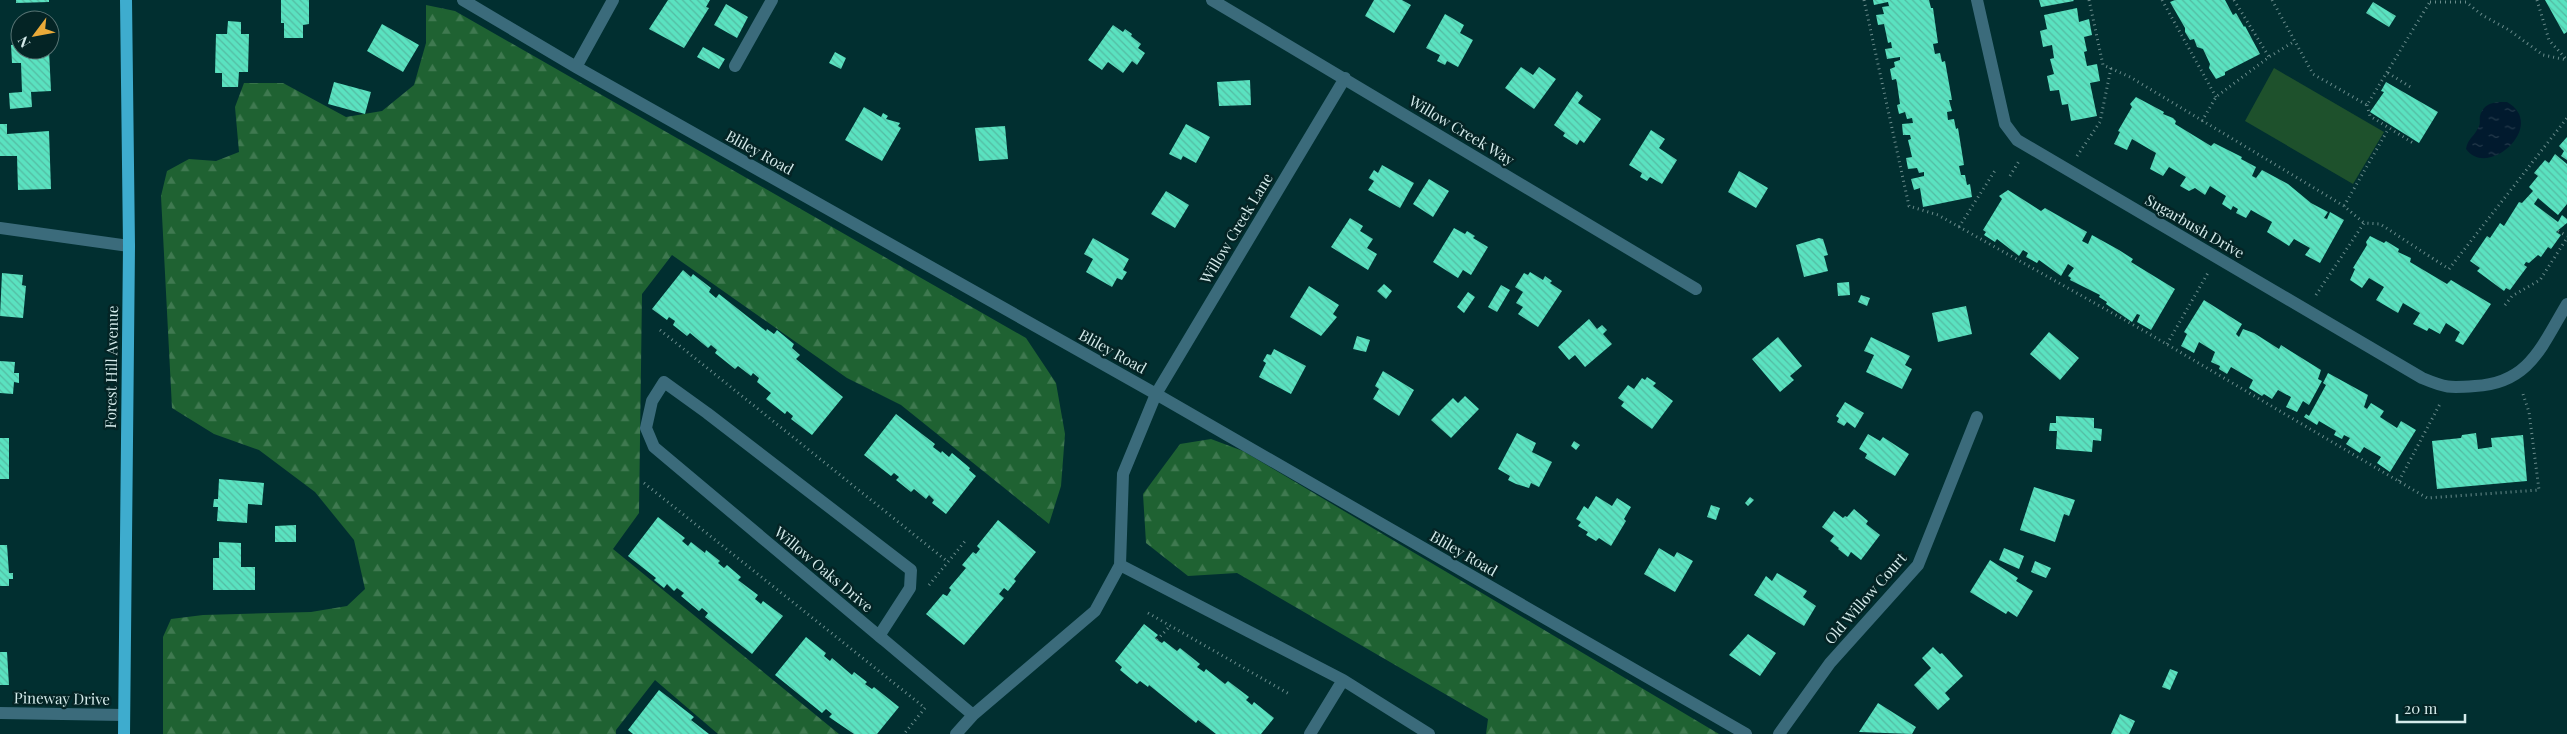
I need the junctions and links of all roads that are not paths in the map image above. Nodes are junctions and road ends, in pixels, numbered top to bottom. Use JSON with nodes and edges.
{"nodes":[{"id":1,"x":126,"y":0,"type":"edge"},
{"id":2,"x":463,"y":0,"type":"edge"},
{"id":3,"x":613,"y":0,"type":"edge"},
{"id":4,"x":772,"y":0,"type":"edge"},
{"id":5,"x":1212,"y":0,"type":"edge"},
{"id":6,"x":1977,"y":0,"type":"edge"},
{"id":7,"x":735,"y":66,"type":"dead end"},
{"id":8,"x":576,"y":67,"type":"junction"},
{"id":9,"x":1345,"y":78,"type":"junction"},
{"id":10,"x":0,"y":228,"type":"edge"},
{"id":11,"x":129,"y":246,"type":"junction"},
{"id":12,"x":1696,"y":289,"type":"dead end"},
{"id":13,"x":2567,"y":304,"type":"edge"},
{"id":14,"x":1156,"y":394,"type":"junction"},
{"id":15,"x":1977,"y":417,"type":"dead end"},
{"id":16,"x":1120,"y":565,"type":"junction"},
{"id":17,"x":879,"y":636,"type":"junction"},
{"id":18,"x":1343,"y":680,"type":"junction"},
{"id":19,"x":0,"y":713,"type":"edge"},
{"id":20,"x":124,"y":715,"type":"junction"},
{"id":21,"x":973,"y":715,"type":"junction"},
{"id":22,"x":124,"y":734,"type":"edge"},
{"id":23,"x":956,"y":734,"type":"edge"},
{"id":24,"x":1310,"y":734,"type":"edge"},
{"id":25,"x":1429,"y":734,"type":"edge"},
{"id":26,"x":1746,"y":734,"type":"edge"},
{"id":27,"x":1779,"y":734,"type":"edge"}],
"edges":[{"from":1,"to":11,"type":"main road","name":"Forest Hill Avenue"},
{"from":2,"to":8,"type":"street","name":"Bliley Road"},
{"from":3,"to":8,"type":"street"},
{"from":4,"to":7,"type":"street"},
{"from":5,"to":9,"type":"street","name":"Willow Creek Way"},
{"from":6,"to":13,"type":"street","name":"Sugarbush Drive"},
{"from":8,"to":14,"type":"street","name":"Bliley Road"},
{"from":9,"to":12,"type":"street","name":"Willow Creek Way"},
{"from":9,"to":14,"type":"street","name":"Willow Creek Lane"},
{"from":10,"to":11,"type":"street"},
{"from":11,"to":20,"type":"main road","name":"Forest Hill Avenue"},
{"from":14,"to":16,"type":"street"},
{"from":14,"to":26,"type":"street","name":"Bliley Road"},
{"from":15,"to":27,"type":"street","name":"Old Willow Court"},
{"from":16,"to":18,"type":"street"},
{"from":16,"to":21,"type":"street"},
{"from":17,"to":17,"type":"street","name":"Willow Oaks Drive"},
{"from":17,"to":21,"type":"street","name":"Willow Oaks Drive"},
{"from":18,"to":24,"type":"street"},
{"from":18,"to":25,"type":"street"},
{"from":19,"to":20,"type":"street","name":"Pineway Drive"},
{"from":20,"to":22,"type":"main road","name":"Forest Hill Avenue"},
{"from":21,"to":23,"type":"street"}]}
